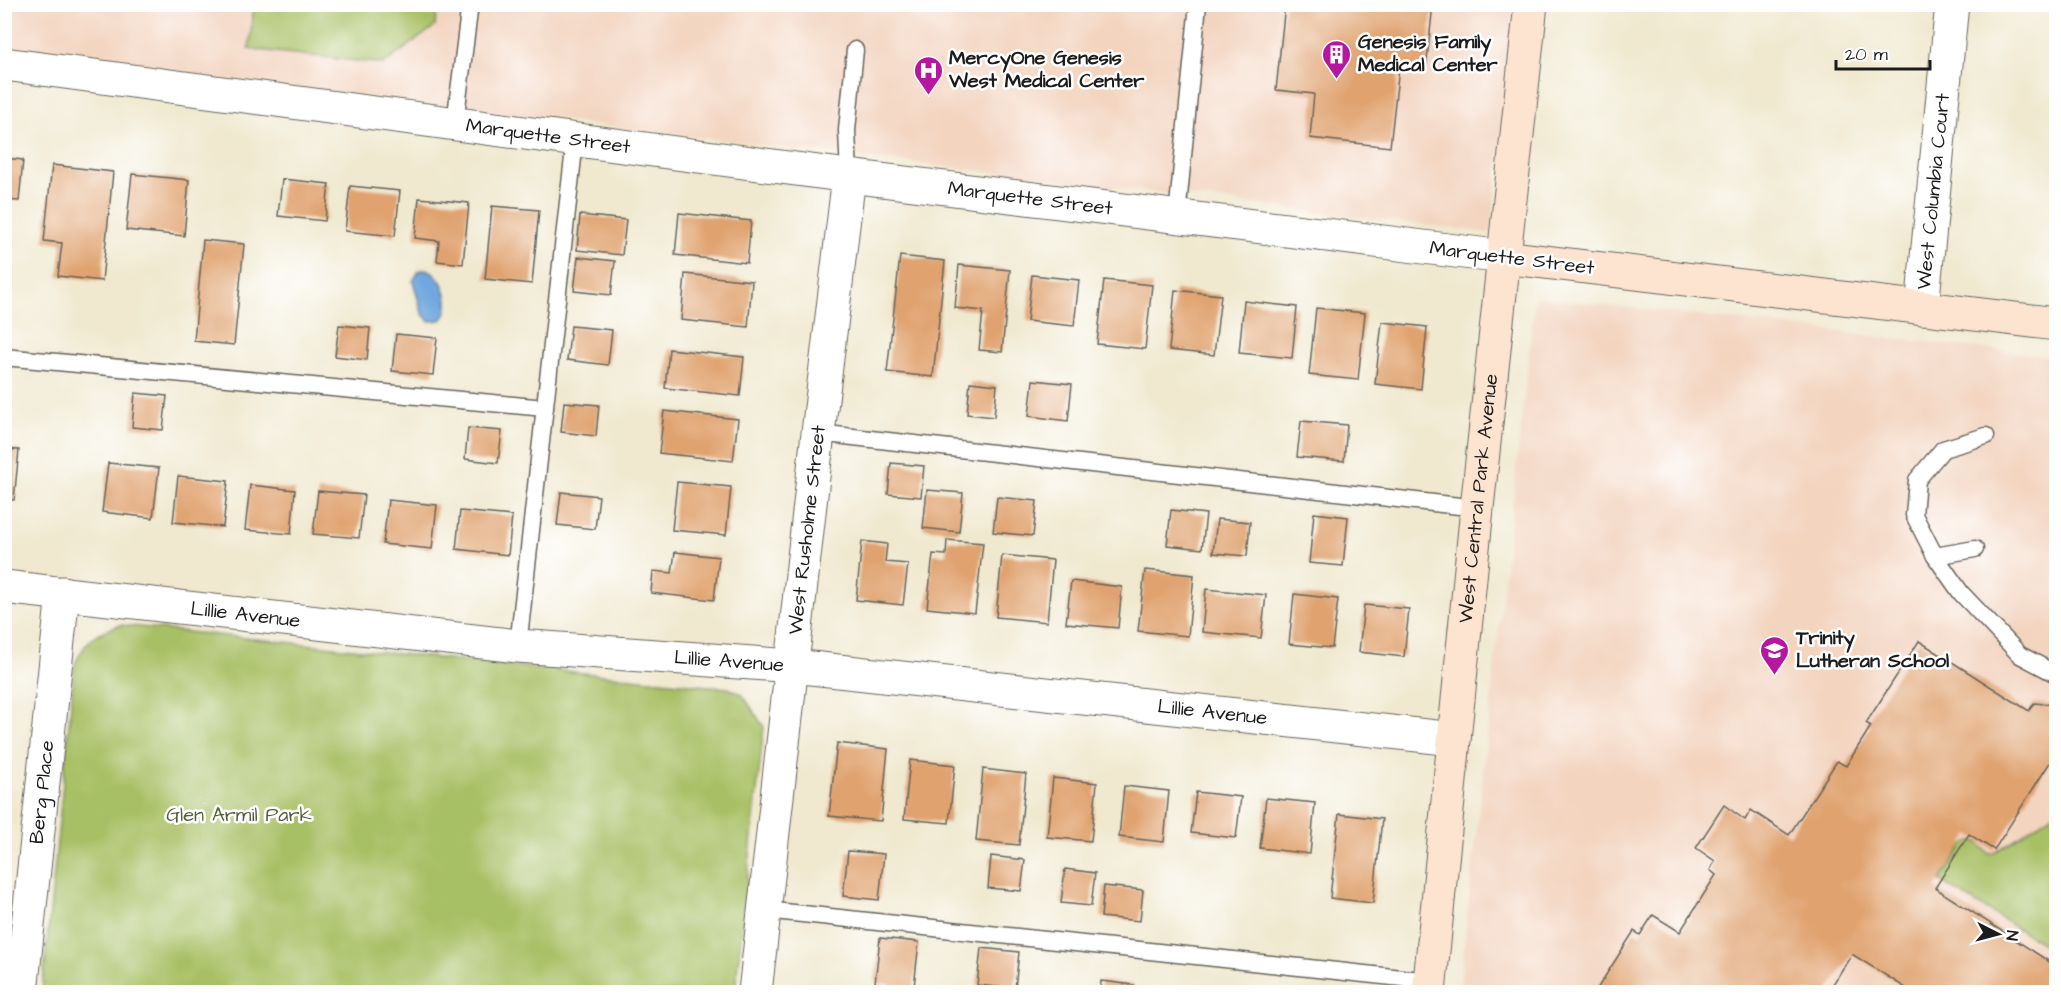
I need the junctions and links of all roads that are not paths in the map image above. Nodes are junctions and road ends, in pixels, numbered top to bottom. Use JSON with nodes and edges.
{"nodes":[{"id":1,"x":470,"y":4,"type":"edge"},
{"id":2,"x":1198,"y":4,"type":"edge"},
{"id":3,"x":1531,"y":4,"type":"edge"},
{"id":4,"x":1952,"y":4,"type":"edge"},
{"id":5,"x":855,"y":50,"type":"dead end"},
{"id":6,"x":4,"y":64,"type":"edge"},
{"id":7,"x":455,"y":123,"type":"junction"},
{"id":8,"x":575,"y":140,"type":"junction"},
{"id":9,"x":849,"y":176,"type":"junction"},
{"id":10,"x":1177,"y":216,"type":"junction"},
{"id":11,"x":1504,"y":257,"type":"junction"},
{"id":12,"x":1922,"y":308,"type":"junction"},
{"id":13,"x":2056,"y":324,"type":"edge"},
{"id":14,"x":4,"y":357,"type":"edge"},
{"id":15,"x":545,"y":408,"type":"junction"},
{"id":16,"x":818,"y":434,"type":"junction"},
{"id":17,"x":1986,"y":436,"type":"dead end"},
{"id":18,"x":1477,"y":508,"type":"junction"},
{"id":19,"x":1975,"y":549,"type":"dead end"},
{"id":20,"x":1935,"y":556,"type":"junction"},
{"id":21,"x":4,"y":587,"type":"edge"},
{"id":22,"x":63,"y":593,"type":"junction"},
{"id":23,"x":518,"y":646,"type":"junction"},
{"id":24,"x":793,"y":666,"type":"junction"},
{"id":25,"x":2056,"y":674,"type":"edge"},
{"id":26,"x":1454,"y":739,"type":"junction"},
{"id":27,"x":765,"y":910,"type":"junction"},
{"id":28,"x":1429,"y":987,"type":"edge"},
{"id":29,"x":21,"y":993,"type":"edge"},
{"id":30,"x":755,"y":993,"type":"edge"}],
"edges":[{"from":1,"to":7,"type":"lane"},
{"from":2,"to":10,"type":"lane"},
{"from":3,"to":11,"type":"main road","name":"West Central Park Avenue"},
{"from":4,"to":12,"type":"street","name":"West Columbia Court"},
{"from":5,"to":9,"type":"lane"},
{"from":6,"to":7,"type":"street","name":"Marquette Street"},
{"from":7,"to":8,"type":"street","name":"Marquette Street"},
{"from":8,"to":9,"type":"street","name":"Marquette Street"},
{"from":8,"to":15,"type":"lane"},
{"from":9,"to":10,"type":"street","name":"Marquette Street"},
{"from":9,"to":16,"type":"street","name":"West Rusholme Street"},
{"from":10,"to":11,"type":"street","name":"Marquette Street"},
{"from":11,"to":12,"type":"main road","name":"Marquette Street"},
{"from":11,"to":18,"type":"main road","name":"West Central Park Avenue"},
{"from":12,"to":13,"type":"main road","name":"Marquette Street"},
{"from":14,"to":15,"type":"lane"},
{"from":15,"to":23,"type":"lane"},
{"from":16,"to":18,"type":"lane"},
{"from":16,"to":24,"type":"street","name":"West Rusholme Street"},
{"from":17,"to":20,"type":"lane"},
{"from":18,"to":26,"type":"main road","name":"West Central Park Avenue"},
{"from":19,"to":20,"type":"lane"},
{"from":20,"to":25,"type":"lane"},
{"from":21,"to":22,"type":"street","name":"Lillie Avenue"},
{"from":22,"to":23,"type":"street","name":"Lillie Avenue"},
{"from":22,"to":29,"type":"street","name":"Berg Place"},
{"from":23,"to":24,"type":"street","name":"Lillie Avenue"},
{"from":24,"to":26,"type":"street","name":"Lillie Avenue"},
{"from":24,"to":27,"type":"street","name":"West Rusholme Street"},
{"from":26,"to":28,"type":"main road","name":"West Central Park Avenue"},
{"from":27,"to":28,"type":"lane"},
{"from":27,"to":30,"type":"street","name":"West Rusholme Street"}]}
